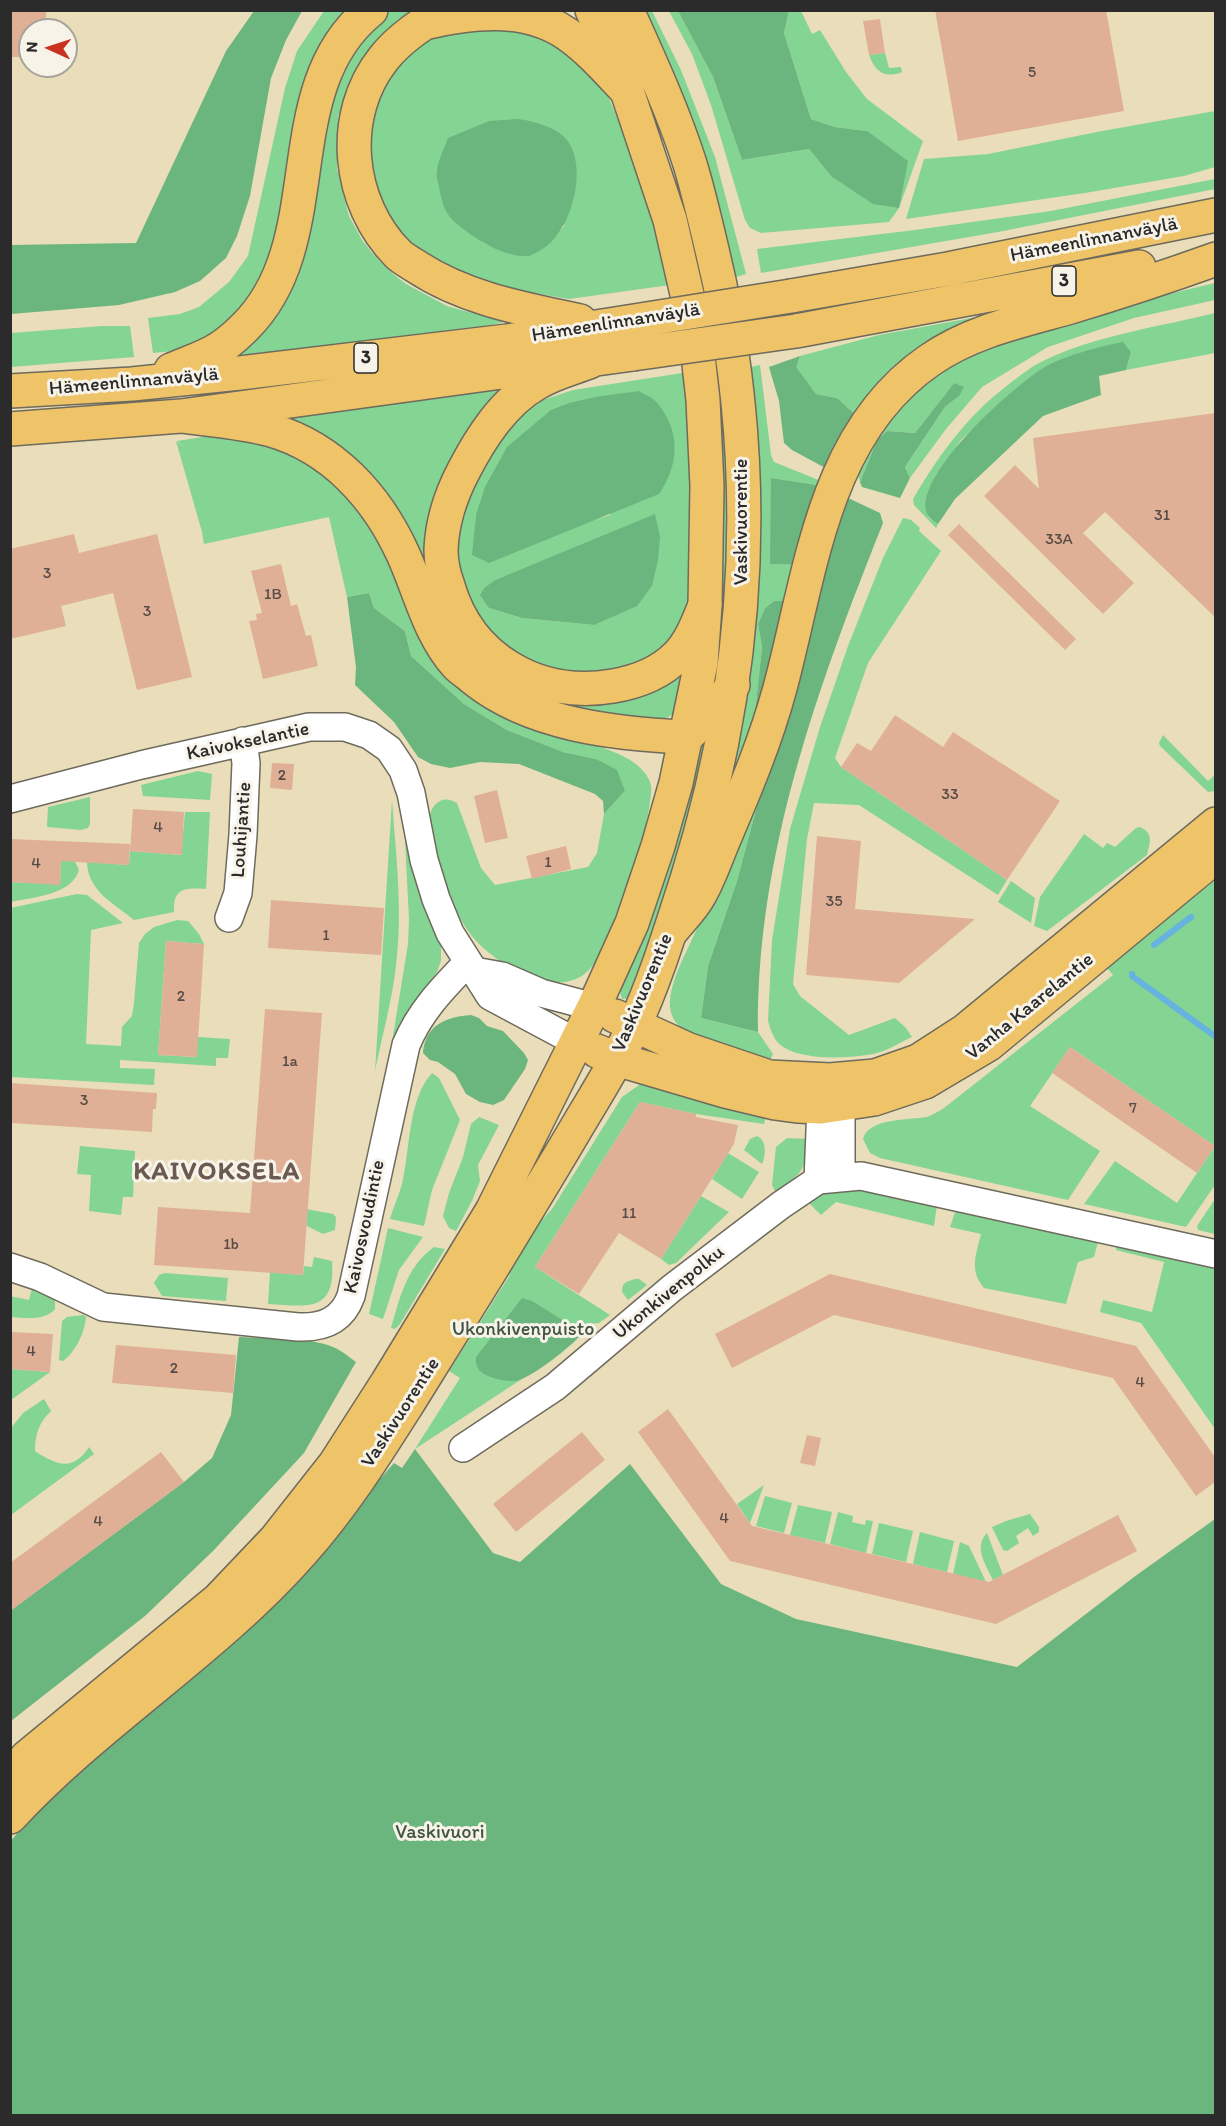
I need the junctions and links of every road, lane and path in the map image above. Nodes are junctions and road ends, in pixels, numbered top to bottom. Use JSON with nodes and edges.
{"nodes":[{"id":1,"x":371,"y":10,"type":"edge"},
{"id":2,"x":592,"y":10,"type":"edge"},
{"id":3,"x":627,"y":10,"type":"edge"},
{"id":4,"x":433,"y":17,"type":"edge"},
{"id":5,"x":627,"y":91,"type":"junction"},
{"id":6,"x":1215,"y":215,"type":"edge"},
{"id":7,"x":1215,"y":252,"type":"edge"},
{"id":8,"x":1215,"y":259,"type":"edge"},
{"id":9,"x":614,"y":323,"type":"junction"},
{"id":10,"x":591,"y":361,"type":"junction"},
{"id":11,"x":132,"y":384,"type":"junction"},
{"id":12,"x":10,"y":391,"type":"edge"},
{"id":13,"x":181,"y":416,"type":"junction"},
{"id":14,"x":10,"y":429,"type":"edge"},
{"id":15,"x":705,"y":604,"type":"junction"},
{"id":16,"x":733,"y":685,"type":"junction"},
{"id":17,"x":686,"y":737,"type":"junction"},
{"id":18,"x":243,"y":741,"type":"junction"},
{"id":19,"x":10,"y":799,"type":"edge"},
{"id":20,"x":1215,"y":824,"type":"edge"},
{"id":21,"x":1215,"y":856,"type":"edge"},
{"id":22,"x":229,"y":918,"type":"dead end"},
{"id":23,"x":670,"y":933,"type":"junction"},
{"id":24,"x":471,"y":966,"type":"junction"},
{"id":25,"x":594,"y":1006,"type":"junction"},
{"id":26,"x":634,"y":1026,"type":"junction"},
{"id":27,"x":576,"y":1042,"type":"junction"},
{"id":28,"x":616,"y":1059,"type":"junction"},
{"id":29,"x":831,"y":1097,"type":"junction"},
{"id":30,"x":829,"y":1178,"type":"junction"},
{"id":31,"x":1215,"y":1254,"type":"edge"},
{"id":32,"x":10,"y":1267,"type":"edge"},
{"id":33,"x":463,"y":1448,"type":"dead end"},
{"id":34,"x":10,"y":1776,"type":"edge"},
{"id":35,"x":10,"y":1817,"type":"edge"}],
"edges":[{"from":1,"to":11,"type":"main road"},
{"from":2,"to":5,"type":"main road","name":"Vaskivuorentie"},
{"from":3,"to":16,"type":"main road","name":"Vaskivuorentie"},
{"from":4,"to":5,"type":"main road"},
{"from":4,"to":9,"type":"main road"},
{"from":5,"to":15,"type":"main road","name":"Vaskivuorentie"},
{"from":6,"to":9,"type":"main road","name":"Hämeenlinnanväylä","number":"3","bridge":true},
{"from":7,"to":10,"type":"main road","name":"Hämeenlinnanväylä","number":"3","bridge":true},
{"from":8,"to":23,"type":"main road"},
{"from":9,"to":11,"type":"main road","name":"Hämeenlinnanväylä","number":"3"},
{"from":10,"to":13,"type":"main road","name":"Hämeenlinnanväylä","number":"3"},
{"from":10,"to":15,"type":"main road"},
{"from":11,"to":12,"type":"main road","name":"Hämeenlinnanväylä","number":"3"},
{"from":13,"to":14,"type":"main road","name":"Hämeenlinnanväylä","number":"3"},
{"from":13,"to":17,"type":"main road"},
{"from":15,"to":17,"type":"main road","name":"Vaskivuorentie"},
{"from":16,"to":17,"type":"main road"},
{"from":16,"to":23,"type":"main road","name":"Vaskivuorentie"},
{"from":17,"to":25,"type":"main road","name":"Vaskivuorentie"},
{"from":18,"to":19,"type":"street","name":"Kaivokselantie"},
{"from":18,"to":22,"type":"street","name":"Louhijantie"},
{"from":18,"to":24,"type":"street","name":"Kaivokselantie"},
{"from":20,"to":29,"type":"main road","name":"Vanha Kaarelantie"},
{"from":21,"to":29,"type":"main road","name":"Vanha Kaarelantie"},
{"from":23,"to":26,"type":"main road","name":"Vaskivuorentie"},
{"from":24,"to":25,"type":"street"},
{"from":24,"to":27,"type":"street","name":"Kaivokselantie"},
{"from":24,"to":32,"type":"street","name":"Kaivosvoudintie"},
{"from":25,"to":26,"type":"main road","name":"Vanha Kaarelantie"},
{"from":25,"to":27,"type":"main road","name":"Vaskivuorentie"},
{"from":26,"to":28,"type":"main road","name":"Vaskivuorentie"},
{"from":26,"to":29,"type":"main road","name":"Vanha Kaarelantie"},
{"from":27,"to":28,"type":"main road","name":"Vanha Kaarelantie"},
{"from":27,"to":34,"type":"main road","name":"Vaskivuorentie"},
{"from":28,"to":29,"type":"main road","name":"Vanha Kaarelantie"},
{"from":28,"to":35,"type":"main road","name":"Vaskivuorentie"},
{"from":29,"to":30,"type":"street"},
{"from":30,"to":31,"type":"street"},
{"from":30,"to":33,"type":"street","name":"Ukonkivenpolku"}]}
